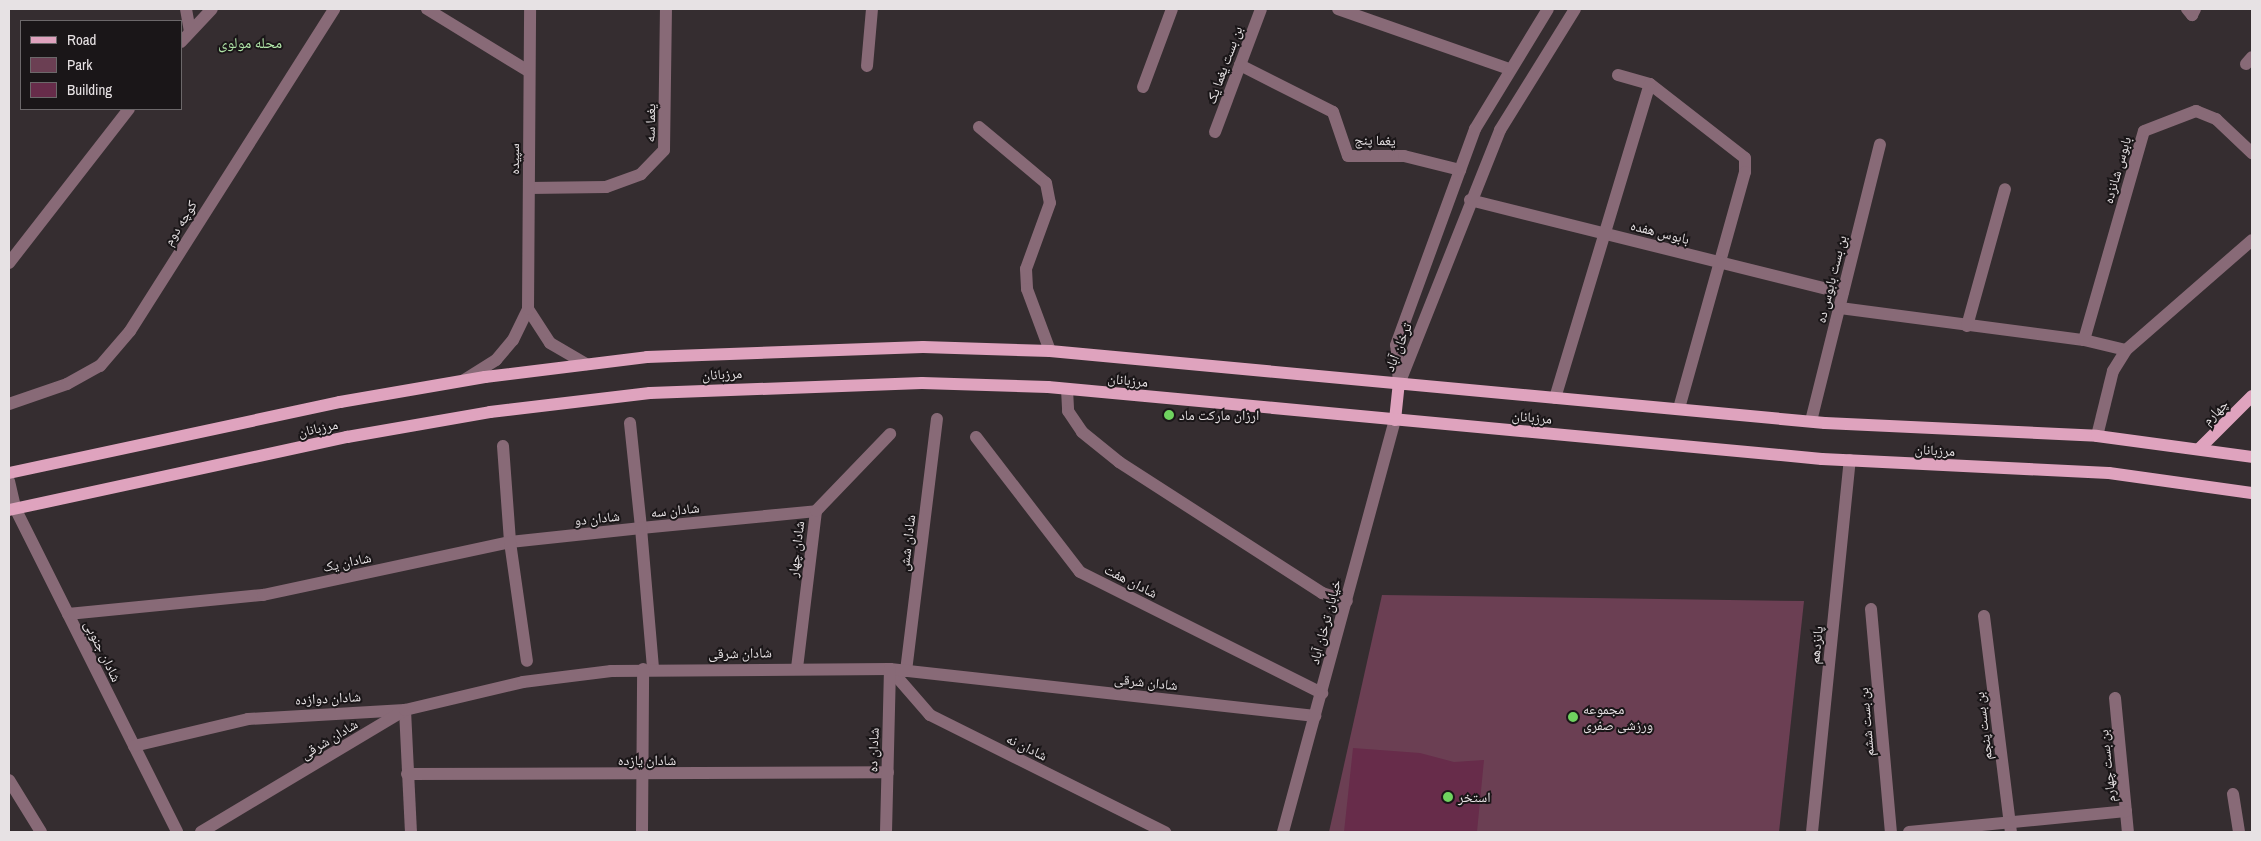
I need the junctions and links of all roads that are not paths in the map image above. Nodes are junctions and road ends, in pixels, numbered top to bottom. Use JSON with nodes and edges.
{"nodes":[{"id":1,"x":186,"y":9,"type":"edge"},
{"id":2,"x":212,"y":9,"type":"edge"},
{"id":3,"x":334,"y":9,"type":"edge"},
{"id":4,"x":427,"y":9,"type":"edge"},
{"id":5,"x":530,"y":9,"type":"edge"},
{"id":6,"x":666,"y":9,"type":"edge"},
{"id":7,"x":872,"y":9,"type":"edge"},
{"id":8,"x":1172,"y":9,"type":"edge"},
{"id":9,"x":1261,"y":9,"type":"edge"},
{"id":10,"x":1338,"y":9,"type":"edge"},
{"id":11,"x":1548,"y":9,"type":"edge"},
{"id":12,"x":1575,"y":9,"type":"edge"},
{"id":13,"x":2187,"y":9,"type":"edge"},
{"id":14,"x":2195,"y":9,"type":"edge"},
{"id":15,"x":190,"y":31,"type":"junction"},
{"id":16,"x":182,"y":41,"type":"edge"},
{"id":17,"x":1240,"y":65,"type":"junction"},
{"id":18,"x":867,"y":66,"type":"dead end"},
{"id":19,"x":1509,"y":69,"type":"junction"},
{"id":20,"x":528,"y":71,"type":"junction"},
{"id":21,"x":1618,"y":75,"type":"dead end"},
{"id":22,"x":1650,"y":84,"type":"junction"},
{"id":23,"x":1143,"y":87,"type":"dead end"},
{"id":24,"x":128,"y":110,"type":"edge"},
{"id":25,"x":979,"y":127,"type":"dead end"},
{"id":26,"x":1215,"y":132,"type":"dead end"},
{"id":27,"x":1880,"y":144,"type":"dead end"},
{"id":28,"x":2252,"y":153,"type":"edge"},
{"id":29,"x":1460,"y":170,"type":"junction"},
{"id":30,"x":529,"y":188,"type":"junction"},
{"id":31,"x":2005,"y":189,"type":"dead end"},
{"id":32,"x":1470,"y":200,"type":"junction"},
{"id":33,"x":1604,"y":233,"type":"junction"},
{"id":34,"x":2252,"y":240,"type":"edge"},
{"id":35,"x":1717,"y":262,"type":"junction"},
{"id":36,"x":9,"y":263,"type":"edge"},
{"id":37,"x":1843,"y":293,"type":"junction"},
{"id":38,"x":1840,"y":308,"type":"junction"},
{"id":39,"x":528,"y":309,"type":"junction"},
{"id":40,"x":1968,"y":326,"type":"junction"},
{"id":41,"x":2084,"y":340,"type":"junction"},
{"id":42,"x":2126,"y":350,"type":"junction"},
{"id":43,"x":1050,"y":351,"type":"junction"},
{"id":44,"x":586,"y":364,"type":"junction"},
{"id":45,"x":464,"y":380,"type":"junction"},
{"id":46,"x":1399,"y":384,"type":"junction"},
{"id":47,"x":1066,"y":389,"type":"junction"},
{"id":48,"x":2252,"y":396,"type":"edge"},
{"id":49,"x":1555,"y":398,"type":"junction"},
{"id":50,"x":9,"y":404,"type":"edge"},
{"id":51,"x":1679,"y":409,"type":"junction"},
{"id":52,"x":938,"y":419,"type":"dead end"},
{"id":53,"x":1395,"y":420,"type":"junction"},
{"id":54,"x":1811,"y":421,"type":"junction"},
{"id":55,"x":630,"y":423,"type":"dead end"},
{"id":56,"x":890,"y":434,"type":"dead end"},
{"id":57,"x":2097,"y":436,"type":"junction"},
{"id":58,"x":976,"y":437,"type":"dead end"},
{"id":59,"x":503,"y":446,"type":"dead end"},
{"id":60,"x":2199,"y":449,"type":"junction"},
{"id":61,"x":2252,"y":457,"type":"edge"},
{"id":62,"x":1850,"y":460,"type":"junction"},
{"id":63,"x":9,"y":472,"type":"edge"},
{"id":64,"x":9,"y":481,"type":"edge"},
{"id":65,"x":2252,"y":493,"type":"edge"},
{"id":66,"x":12,"y":509,"type":"edge"},
{"id":67,"x":816,"y":511,"type":"junction"},
{"id":68,"x":641,"y":528,"type":"junction"},
{"id":69,"x":510,"y":542,"type":"junction"},
{"id":70,"x":1346,"y":601,"type":"junction"},
{"id":71,"x":1871,"y":609,"type":"dead end"},
{"id":72,"x":68,"y":614,"type":"junction"},
{"id":73,"x":1984,"y":616,"type":"dead end"},
{"id":74,"x":527,"y":661,"type":"dead end"},
{"id":75,"x":797,"y":668,"type":"junction"},
{"id":76,"x":648,"y":669,"type":"junction"},
{"id":77,"x":890,"y":669,"type":"junction"},
{"id":78,"x":906,"y":671,"type":"junction"},
{"id":79,"x":1322,"y":693,"type":"junction"},
{"id":80,"x":2115,"y":698,"type":"dead end"},
{"id":81,"x":405,"y":710,"type":"junction"},
{"id":82,"x":1315,"y":716,"type":"junction"},
{"id":83,"x":134,"y":746,"type":"junction"},
{"id":84,"x":888,"y":772,"type":"junction"},
{"id":85,"x":407,"y":774,"type":"junction"},
{"id":86,"x":642,"y":776,"type":"junction"},
{"id":87,"x":9,"y":780,"type":"edge"},
{"id":88,"x":2232,"y":794,"type":"dead end"},
{"id":89,"x":2126,"y":811,"type":"junction"},
{"id":90,"x":2010,"y":827,"type":"edge"},
{"id":91,"x":41,"y":832,"type":"edge"},
{"id":92,"x":177,"y":832,"type":"edge"},
{"id":93,"x":201,"y":832,"type":"edge"},
{"id":94,"x":411,"y":832,"type":"edge"},
{"id":95,"x":642,"y":832,"type":"edge"},
{"id":96,"x":886,"y":832,"type":"edge"},
{"id":97,"x":1165,"y":832,"type":"edge"},
{"id":98,"x":1283,"y":832,"type":"edge"},
{"id":99,"x":1812,"y":832,"type":"edge"},
{"id":100,"x":1891,"y":832,"type":"edge"},
{"id":101,"x":1910,"y":832,"type":"edge"},
{"id":102,"x":2128,"y":832,"type":"edge"},
{"id":103,"x":2239,"y":832,"type":"edge"}],
"edges":[{"from":1,"to":15,"type":"street"},
{"from":2,"to":15,"type":"street"},
{"from":3,"to":50,"type":"street","name":"کوچه دوم"},
{"from":4,"to":20,"type":"street"},
{"from":5,"to":20,"type":"street","name":"سپیده"},
{"from":6,"to":30,"type":"street","name":"یغما سه"},
{"from":7,"to":18,"type":"street"},
{"from":8,"to":23,"type":"street"},
{"from":9,"to":17,"type":"street","name":"بن بست یغما یک"},
{"from":10,"to":19,"type":"street"},
{"from":11,"to":19,"type":"street","name":"ترخان آباد"},
{"from":12,"to":32,"type":"street","name":"ترخان آباد"},
{"from":13,"to":14,"type":"street"},
{"from":15,"to":16,"type":"street"},
{"from":17,"to":26,"type":"street","name":"بن بست یغما یک"},
{"from":17,"to":29,"type":"street","name":"یغما پنج"},
{"from":19,"to":29,"type":"street","name":"ترخان آباد"},
{"from":20,"to":30,"type":"street","name":"سپیده"},
{"from":21,"to":22,"type":"street"},
{"from":22,"to":33,"type":"street"},
{"from":22,"to":35,"type":"street"},
{"from":24,"to":36,"type":"street"},
{"from":25,"to":43,"type":"street"},
{"from":27,"to":37,"type":"street","name":"بن بست بابوس ده"},
{"from":28,"to":41,"type":"street","name":"بابوس شانزده"},
{"from":29,"to":46,"type":"street","name":"ترخان آباد"},
{"from":30,"to":39,"type":"street","name":"سپیده"},
{"from":31,"to":40,"type":"street"},
{"from":32,"to":33,"type":"street","name":"بابوس هفده"},
{"from":32,"to":46,"type":"street","name":"ترخان آباد"},
{"from":33,"to":35,"type":"street","name":"بابوس هفده"},
{"from":33,"to":49,"type":"street"},
{"from":34,"to":42,"type":"street"},
{"from":35,"to":37,"type":"street","name":"بابوس هفده"},
{"from":35,"to":51,"type":"street"},
{"from":37,"to":38,"type":"street","name":"بن بست بابوس ده"},
{"from":38,"to":40,"type":"street"},
{"from":38,"to":54,"type":"street","name":"بن بست بابوس ده"},
{"from":39,"to":44,"type":"street"},
{"from":39,"to":45,"type":"street","name":"سپیده"},
{"from":40,"to":41,"type":"street"},
{"from":41,"to":42,"type":"street"},
{"from":42,"to":57,"type":"street"},
{"from":43,"to":44,"type":"main road","name":"مرزبانان"},
{"from":43,"to":46,"type":"main road","name":"مرزبانان"},
{"from":44,"to":45,"type":"main road","name":"مرزبانان"},
{"from":45,"to":63,"type":"main road","name":"مرزبانان"},
{"from":46,"to":49,"type":"main road","name":"مرزبانان"},
{"from":46,"to":53,"type":"main road"},
{"from":47,"to":53,"type":"main road","name":"مرزبانان"},
{"from":47,"to":66,"type":"main road","name":"مرزبانان"},
{"from":47,"to":70,"type":"street"},
{"from":48,"to":60,"type":"main road","name":"چهارم"},
{"from":49,"to":51,"type":"main road","name":"مرزبانان"},
{"from":51,"to":54,"type":"main road","name":"مرزبانان"},
{"from":52,"to":78,"type":"street","name":"شادان شش"},
{"from":53,"to":62,"type":"main road","name":"مرزبانان"},
{"from":53,"to":70,"type":"street","name":"خیابان ترخان آباد"},
{"from":54,"to":57,"type":"main road","name":"مرزبانان"},
{"from":55,"to":68,"type":"street","name":"شادان سه"},
{"from":56,"to":67,"type":"street","name":"شادان چهار"},
{"from":57,"to":60,"type":"main road","name":"مرزبانان"},
{"from":58,"to":79,"type":"street","name":"شادان هفت"},
{"from":59,"to":69,"type":"street"},
{"from":60,"to":61,"type":"main road","name":"مرزبانان"},
{"from":62,"to":65,"type":"main road","name":"مرزبانان"},
{"from":62,"to":99,"type":"street","name":"پانزدهم"},
{"from":64,"to":66,"type":"street","name":"شادان جنوبی"},
{"from":66,"to":72,"type":"street","name":"شادان جنوبی"},
{"from":67,"to":68,"type":"street","name":"شادان سه"},
{"from":67,"to":75,"type":"street","name":"شادان چهار"},
{"from":68,"to":69,"type":"street","name":"شادان دو"},
{"from":68,"to":76,"type":"street"},
{"from":69,"to":72,"type":"street","name":"شادان یک"},
{"from":69,"to":74,"type":"street"},
{"from":70,"to":79,"type":"street","name":"خیابان ترخان آباد"},
{"from":71,"to":100,"type":"street","name":"بن بست ششم"},
{"from":72,"to":83,"type":"street","name":"شادان جنوبی"},
{"from":73,"to":90,"type":"street","name":"بن بست پنجم"},
{"from":75,"to":76,"type":"street","name":"شادان شرقی"},
{"from":75,"to":77,"type":"street","name":"شادان شرقی"},
{"from":76,"to":81,"type":"street","name":"شادان شرقی"},
{"from":76,"to":86,"type":"street"},
{"from":77,"to":78,"type":"street","name":"شادان شرقی"},
{"from":77,"to":84,"type":"street","name":"شادان ده"},
{"from":77,"to":97,"type":"street","name":"شادان نه"},
{"from":78,"to":82,"type":"street","name":"شادان شرقی"},
{"from":79,"to":82,"type":"street","name":"خیابان ترخان آباد"},
{"from":80,"to":89,"type":"street","name":"بن بست چهارم"},
{"from":81,"to":83,"type":"street","name":"شادان دوازده"},
{"from":81,"to":85,"type":"street"},
{"from":81,"to":93,"type":"street","name":"شادان شرقی"},
{"from":82,"to":98,"type":"street","name":"خیابان ترخان آباد"},
{"from":83,"to":92,"type":"street","name":"شادان جنوبی"},
{"from":84,"to":86,"type":"street","name":"شادان یازده"},
{"from":84,"to":96,"type":"street","name":"شادان ده"},
{"from":85,"to":86,"type":"street","name":"شادان یازده"},
{"from":85,"to":94,"type":"street"},
{"from":86,"to":95,"type":"street"},
{"from":87,"to":91,"type":"street"},
{"from":88,"to":103,"type":"street"},
{"from":89,"to":90,"type":"street"},
{"from":89,"to":102,"type":"street","name":"بن بست چهارم"},
{"from":90,"to":101,"type":"street"}]}
